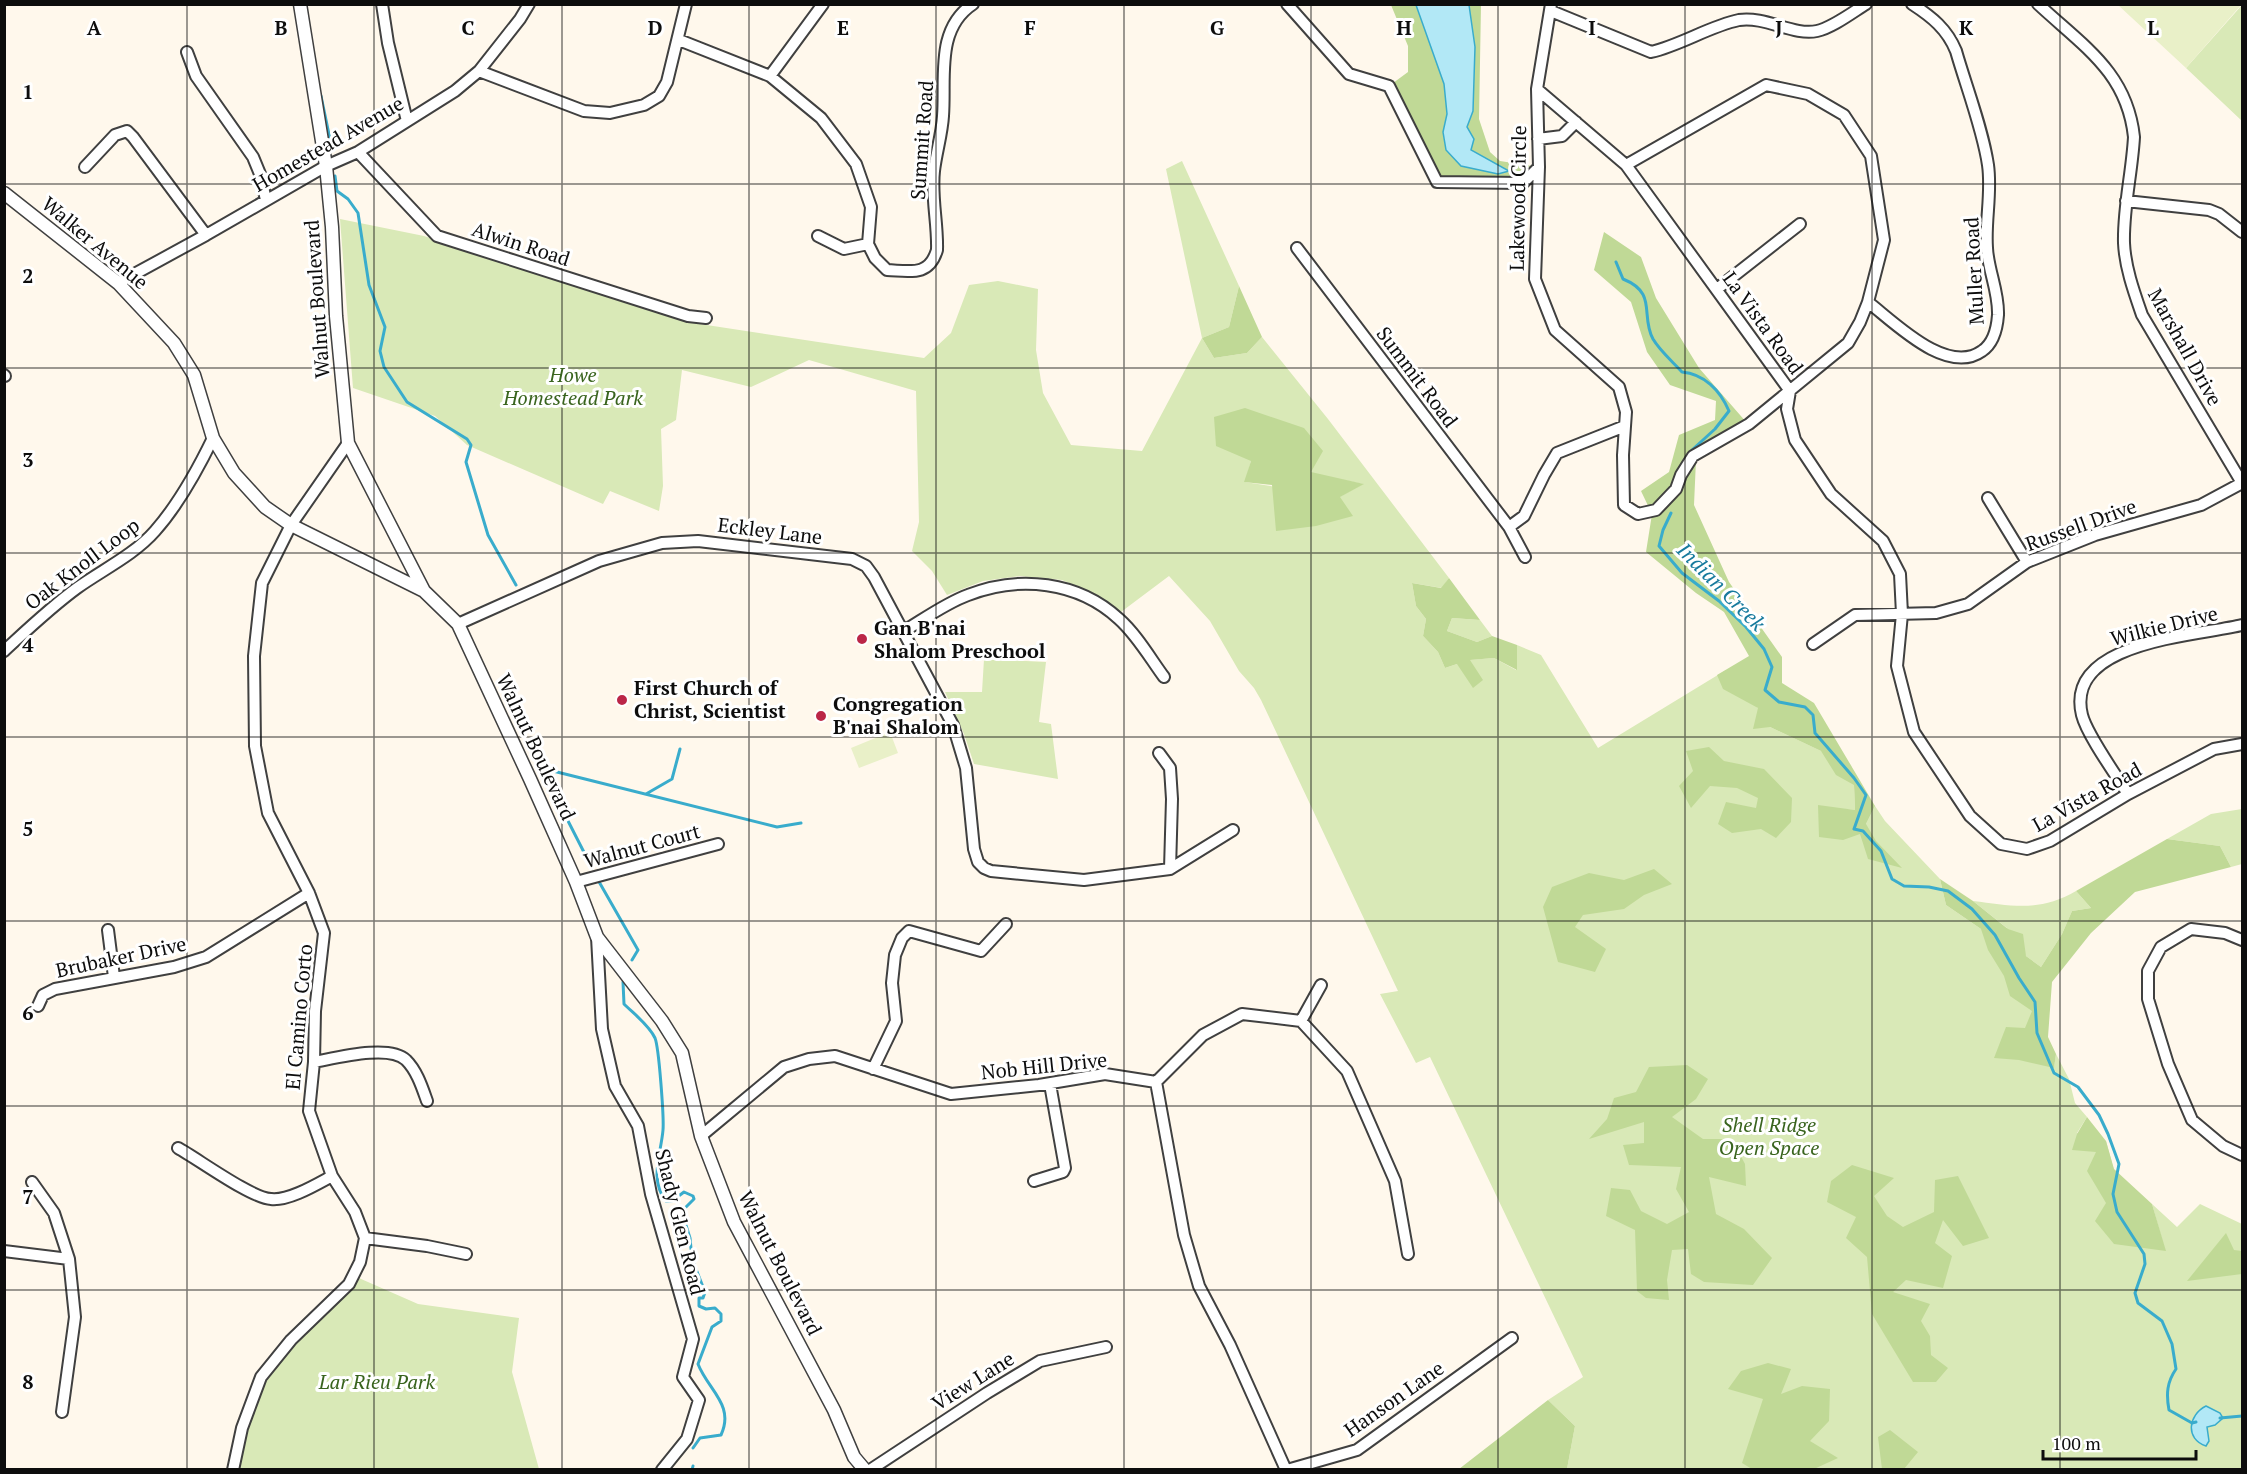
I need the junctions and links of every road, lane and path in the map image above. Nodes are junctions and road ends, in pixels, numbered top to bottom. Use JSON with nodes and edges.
{"nodes":[{"id":1,"x":300,"y":4,"type":"edge"},
{"id":2,"x":382,"y":4,"type":"edge"},
{"id":3,"x":529,"y":4,"type":"edge"},
{"id":4,"x":686,"y":4,"type":"edge"},
{"id":5,"x":823,"y":4,"type":"edge"},
{"id":6,"x":973,"y":4,"type":"edge"},
{"id":7,"x":1287,"y":4,"type":"edge"},
{"id":8,"x":1866,"y":4,"type":"edge"},
{"id":9,"x":1912,"y":4,"type":"edge"},
{"id":10,"x":2038,"y":4,"type":"edge"},
{"id":11,"x":1551,"y":8,"type":"edge"},
{"id":12,"x":679,"y":40,"type":"junction"},
{"id":13,"x":187,"y":52,"type":"dead end"},
{"id":14,"x":479,"y":71,"type":"junction"},
{"id":15,"x":770,"y":76,"type":"junction"},
{"id":16,"x":1537,"y":89,"type":"junction"},
{"id":17,"x":407,"y":121,"type":"junction"},
{"id":18,"x":1576,"y":122,"type":"junction"},
{"id":19,"x":1538,"y":139,"type":"junction"},
{"id":20,"x":358,"y":152,"type":"junction"},
{"id":21,"x":1626,"y":165,"type":"junction"},
{"id":22,"x":326,"y":166,"type":"junction"},
{"id":23,"x":85,"y":167,"type":"dead end"},
{"id":24,"x":1539,"y":168,"type":"junction"},
{"id":25,"x":4,"y":193,"type":"edge"},
{"id":26,"x":266,"y":200,"type":"junction"},
{"id":27,"x":2127,"y":201,"type":"junction"},
{"id":28,"x":1800,"y":224,"type":"dead end"},
{"id":29,"x":2242,"y":232,"type":"edge"},
{"id":30,"x":207,"y":235,"type":"junction"},
{"id":31,"x":818,"y":236,"type":"dead end"},
{"id":32,"x":868,"y":244,"type":"junction"},
{"id":33,"x":1297,"y":248,"type":"dead end"},
{"id":34,"x":118,"y":283,"type":"junction"},
{"id":35,"x":1717,"y":289,"type":"junction"},
{"id":36,"x":1868,"y":302,"type":"junction"},
{"id":37,"x":706,"y":318,"type":"dead end"},
{"id":38,"x":1790,"y":391,"type":"junction"},
{"id":39,"x":1625,"y":426,"type":"junction"},
{"id":40,"x":213,"y":438,"type":"junction"},
{"id":41,"x":348,"y":443,"type":"junction"},
{"id":42,"x":2242,"y":483,"type":"edge"},
{"id":43,"x":1988,"y":498,"type":"dead end"},
{"id":44,"x":291,"y":525,"type":"junction"},
{"id":45,"x":1509,"y":527,"type":"junction"},
{"id":46,"x":1526,"y":557,"type":"dead end"},
{"id":47,"x":2027,"y":562,"type":"junction"},
{"id":48,"x":424,"y":591,"type":"junction"},
{"id":49,"x":1902,"y":614,"type":"junction"},
{"id":50,"x":458,"y":624,"type":"junction"},
{"id":51,"x":2242,"y":625,"type":"edge"},
{"id":52,"x":904,"y":631,"type":"junction"},
{"id":53,"x":1813,"y":644,"type":"dead end"},
{"id":54,"x":4,"y":651,"type":"edge"},
{"id":55,"x":1164,"y":677,"type":"dead end"},
{"id":56,"x":2242,"y":744,"type":"edge"},
{"id":57,"x":1159,"y":753,"type":"dead end"},
{"id":58,"x":2128,"y":794,"type":"junction"},
{"id":59,"x":1233,"y":830,"type":"dead end"},
{"id":60,"x":718,"y":844,"type":"dead end"},
{"id":61,"x":1170,"y":869,"type":"junction"},
{"id":62,"x":576,"y":882,"type":"junction"},
{"id":63,"x":309,"y":893,"type":"junction"},
{"id":64,"x":1006,"y":924,"type":"dead end"},
{"id":65,"x":108,"y":930,"type":"dead end"},
{"id":66,"x":597,"y":937,"type":"junction"},
{"id":67,"x":2242,"y":940,"type":"edge"},
{"id":68,"x":114,"y":977,"type":"junction"},
{"id":69,"x":1321,"y":986,"type":"dead end"},
{"id":70,"x":38,"y":1006,"type":"dead end"},
{"id":71,"x":1301,"y":1021,"type":"junction"},
{"id":72,"x":314,"y":1062,"type":"junction"},
{"id":73,"x":873,"y":1069,"type":"junction"},
{"id":74,"x":1156,"y":1082,"type":"junction"},
{"id":75,"x":1050,"y":1084,"type":"junction"},
{"id":76,"x":427,"y":1101,"type":"dead end"},
{"id":77,"x":701,"y":1136,"type":"junction"},
{"id":78,"x":178,"y":1148,"type":"dead end"},
{"id":79,"x":2242,"y":1155,"type":"edge"},
{"id":80,"x":332,"y":1176,"type":"junction"},
{"id":81,"x":1034,"y":1181,"type":"dead end"},
{"id":82,"x":32,"y":1182,"type":"dead end"},
{"id":83,"x":365,"y":1238,"type":"junction"},
{"id":84,"x":4,"y":1251,"type":"edge"},
{"id":85,"x":466,"y":1254,"type":"dead end"},
{"id":86,"x":1408,"y":1254,"type":"dead end"},
{"id":87,"x":69,"y":1259,"type":"junction"},
{"id":88,"x":1512,"y":1338,"type":"dead end"},
{"id":89,"x":1106,"y":1347,"type":"dead end"},
{"id":90,"x":62,"y":1412,"type":"dead end"},
{"id":91,"x":233,"y":1470,"type":"edge"},
{"id":92,"x":662,"y":1470,"type":"edge"},
{"id":93,"x":865,"y":1470,"type":"edge"},
{"id":94,"x":870,"y":1470,"type":"edge"},
{"id":95,"x":1286,"y":1470,"type":"edge"}],
"edges":[{"from":1,"to":22,"type":"street","name":"Walnut Boulevard"},
{"from":2,"to":17,"type":"street"},
{"from":3,"to":14,"type":"street","name":"Homestead Avenue"},
{"from":4,"to":12,"type":"street"},
{"from":5,"to":15,"type":"street"},
{"from":6,"to":32,"type":"street","name":"Summit Road"},
{"from":7,"to":24,"type":"street"},
{"from":8,"to":11,"type":"street"},
{"from":9,"to":36,"type":"street","name":"Muller Road"},
{"from":10,"to":27,"type":"street","name":"Marshall Drive"},
{"from":11,"to":16,"type":"street","name":"Lakewood Circle"},
{"from":12,"to":14,"type":"street"},
{"from":12,"to":15,"type":"street"},
{"from":13,"to":26,"type":"street"},
{"from":14,"to":17,"type":"street","name":"Homestead Avenue"},
{"from":15,"to":32,"type":"street"},
{"from":16,"to":18,"type":"street","name":"La Vista Road"},
{"from":16,"to":19,"type":"street","name":"Lakewood Circle"},
{"from":17,"to":20,"type":"street","name":"Homestead Avenue"},
{"from":18,"to":19,"type":"street"},
{"from":18,"to":21,"type":"street","name":"La Vista Road"},
{"from":19,"to":24,"type":"street","name":"Lakewood Circle"},
{"from":20,"to":22,"type":"street","name":"Homestead Avenue"},
{"from":20,"to":37,"type":"street","name":"Alwin Road"},
{"from":21,"to":35,"type":"street","name":"La Vista Road"},
{"from":21,"to":36,"type":"street","name":"Lakewood Circle"},
{"from":22,"to":26,"type":"street","name":"Homestead Avenue"},
{"from":22,"to":41,"type":"street","name":"Walnut Boulevard"},
{"from":23,"to":30,"type":"street"},
{"from":24,"to":39,"type":"street","name":"Lakewood Circle"},
{"from":25,"to":34,"type":"street","name":"Walker Avenue"},
{"from":26,"to":30,"type":"street","name":"Homestead Avenue"},
{"from":27,"to":29,"type":"street"},
{"from":27,"to":42,"type":"street","name":"Marshall Drive"},
{"from":28,"to":35,"type":"street"},
{"from":30,"to":34,"type":"street","name":"Homestead Avenue"},
{"from":31,"to":32,"type":"street"},
{"from":33,"to":45,"type":"street","name":"Summit Road"},
{"from":34,"to":40,"type":"street","name":"Walker Avenue"},
{"from":35,"to":38,"type":"street","name":"La Vista Road"},
{"from":36,"to":38,"type":"street","name":"Lakewood Circle"},
{"from":38,"to":39,"type":"street","name":"Lakewood Circle"},
{"from":38,"to":49,"type":"street","name":"La Vista Road"},
{"from":39,"to":45,"type":"street"},
{"from":40,"to":44,"type":"street","name":"Walker Avenue"},
{"from":40,"to":54,"type":"street","name":"Oak Knoll Loop"},
{"from":41,"to":44,"type":"street","name":"El Camino Corto"},
{"from":41,"to":48,"type":"street","name":"Walnut Boulevard"},
{"from":42,"to":47,"type":"street","name":"Russell Drive"},
{"from":43,"to":47,"type":"street"},
{"from":44,"to":48,"type":"street","name":"Walker Avenue"},
{"from":44,"to":63,"type":"street","name":"El Camino Corto"},
{"from":45,"to":46,"type":"street","name":"Summit Road"},
{"from":47,"to":49,"type":"street","name":"Russell Drive"},
{"from":48,"to":50,"type":"street","name":"Walnut Boulevard"},
{"from":49,"to":53,"type":"street","name":"Russell Drive"},
{"from":49,"to":58,"type":"street","name":"La Vista Road"},
{"from":50,"to":52,"type":"street","name":"Eckley Lane"},
{"from":50,"to":62,"type":"street","name":"Walnut Boulevard"},
{"from":51,"to":58,"type":"street","name":"Wilkie Drive"},
{"from":52,"to":55,"type":"street"},
{"from":52,"to":61,"type":"street","name":"Eckley Lane"},
{"from":56,"to":58,"type":"street","name":"La Vista Road"},
{"from":57,"to":61,"type":"street"},
{"from":59,"to":61,"type":"street"},
{"from":60,"to":62,"type":"street","name":"Walnut Court"},
{"from":62,"to":66,"type":"street","name":"Walnut Boulevard"},
{"from":63,"to":68,"type":"street","name":"Brubaker Drive"},
{"from":63,"to":72,"type":"street","name":"El Camino Corto"},
{"from":64,"to":73,"type":"street"},
{"from":65,"to":68,"type":"street"},
{"from":66,"to":77,"type":"street","name":"Walnut Boulevard"},
{"from":66,"to":92,"type":"street","name":"Shady Glen Road"},
{"from":67,"to":79,"type":"street"},
{"from":68,"to":70,"type":"street","name":"Brubaker Drive"},
{"from":69,"to":71,"type":"street"},
{"from":71,"to":74,"type":"street"},
{"from":71,"to":86,"type":"street"},
{"from":72,"to":76,"type":"street"},
{"from":72,"to":80,"type":"street","name":"El Camino Corto"},
{"from":73,"to":75,"type":"street","name":"Nob Hill Drive"},
{"from":73,"to":77,"type":"street","name":"Nob Hill Drive"},
{"from":74,"to":75,"type":"street","name":"Nob Hill Drive"},
{"from":74,"to":95,"type":"street"},
{"from":75,"to":81,"type":"street"},
{"from":77,"to":93,"type":"street","name":"Walnut Boulevard"},
{"from":78,"to":80,"type":"street"},
{"from":80,"to":83,"type":"street","name":"El Camino Corto"},
{"from":82,"to":87,"type":"street"},
{"from":83,"to":85,"type":"street"},
{"from":83,"to":91,"type":"street"},
{"from":84,"to":87,"type":"street"},
{"from":87,"to":90,"type":"street"},
{"from":88,"to":95,"type":"street","name":"Hanson Lane"},
{"from":89,"to":94,"type":"street","name":"View Lane"}]}
